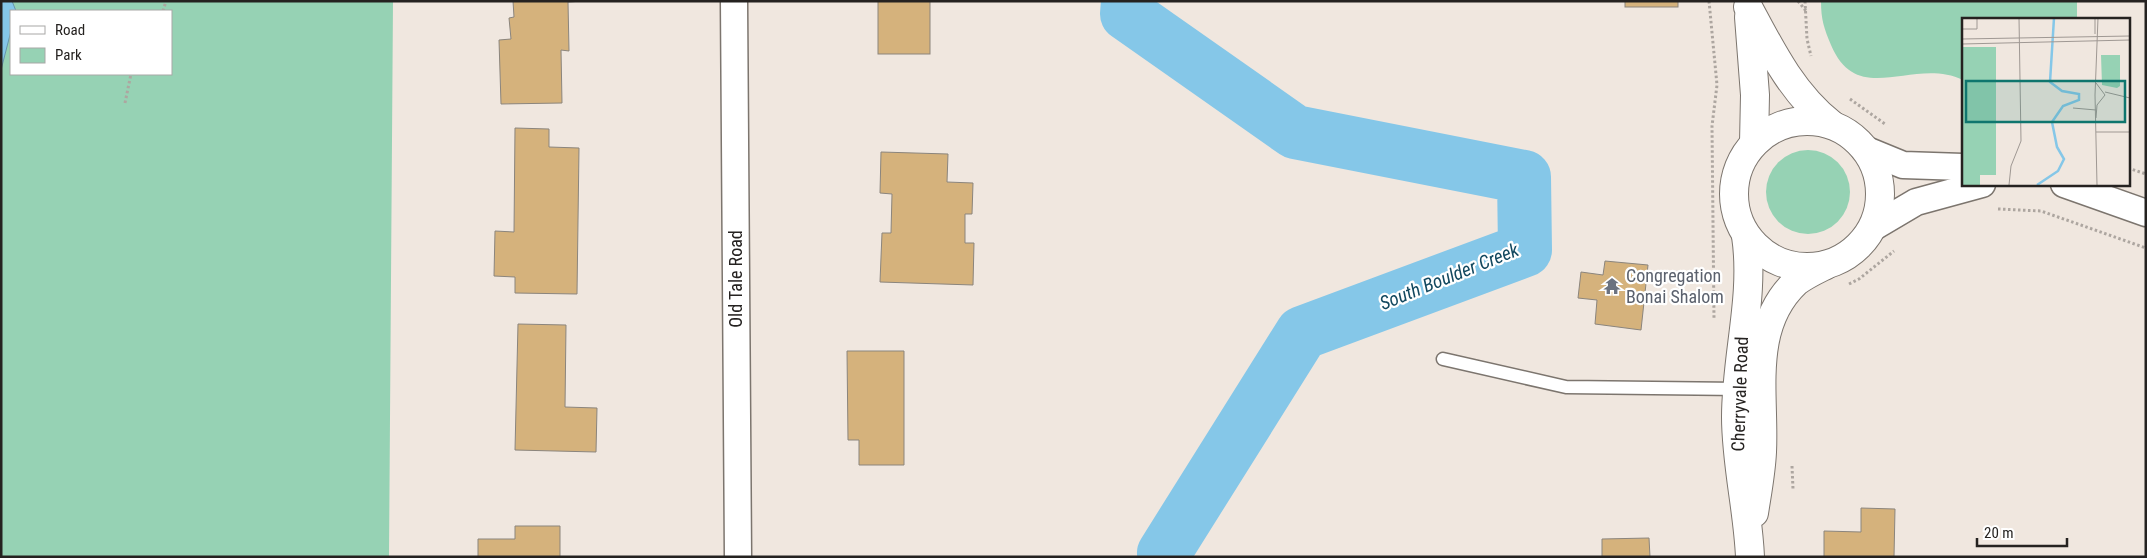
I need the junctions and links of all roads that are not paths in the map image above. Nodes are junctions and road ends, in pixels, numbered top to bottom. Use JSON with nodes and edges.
{"nodes":[{"id":1,"x":734,"y":1,"type":"edge"},
{"id":2,"x":1748,"y":4,"type":"edge"},
{"id":3,"x":1831,"y":124,"type":"junction"},
{"id":4,"x":1754,"y":143,"type":"junction"},
{"id":5,"x":1864,"y":148,"type":"junction"},
{"id":6,"x":1962,"y":167,"type":"edge"},
{"id":7,"x":1978,"y":185,"type":"edge"},
{"id":8,"x":2067,"y":185,"type":"edge"},
{"id":9,"x":2146,"y":213,"type":"edge"},
{"id":10,"x":1872,"y":228,"type":"junction"},
{"id":11,"x":1746,"y":236,"type":"junction"},
{"id":12,"x":1836,"y":275,"type":"junction"},
{"id":13,"x":1443,"y":359,"type":"dead end"},
{"id":14,"x":1749,"y":389,"type":"junction"},
{"id":15,"x":1750,"y":554,"type":"edge"},
{"id":16,"x":738,"y":557,"type":"edge"}],
"edges":[{"from":1,"to":16,"type":"street","name":"Old Tale Road"},
{"from":2,"to":3,"type":"street"},
{"from":2,"to":4,"type":"street"},
{"from":3,"to":4,"type":"street"},
{"from":3,"to":5,"type":"street"},
{"from":4,"to":11,"type":"street"},
{"from":5,"to":6,"type":"street"},
{"from":5,"to":10,"type":"street"},
{"from":7,"to":10,"type":"street"},
{"from":8,"to":9,"type":"street"},
{"from":10,"to":12,"type":"street"},
{"from":11,"to":12,"type":"street"},
{"from":11,"to":14,"type":"street","name":"Cherryvale Road"},
{"from":12,"to":14,"type":"street","name":"Cherryvale Road"},
{"from":13,"to":14,"type":"lane"},
{"from":14,"to":15,"type":"street","name":"Cherryvale Road"}]}
